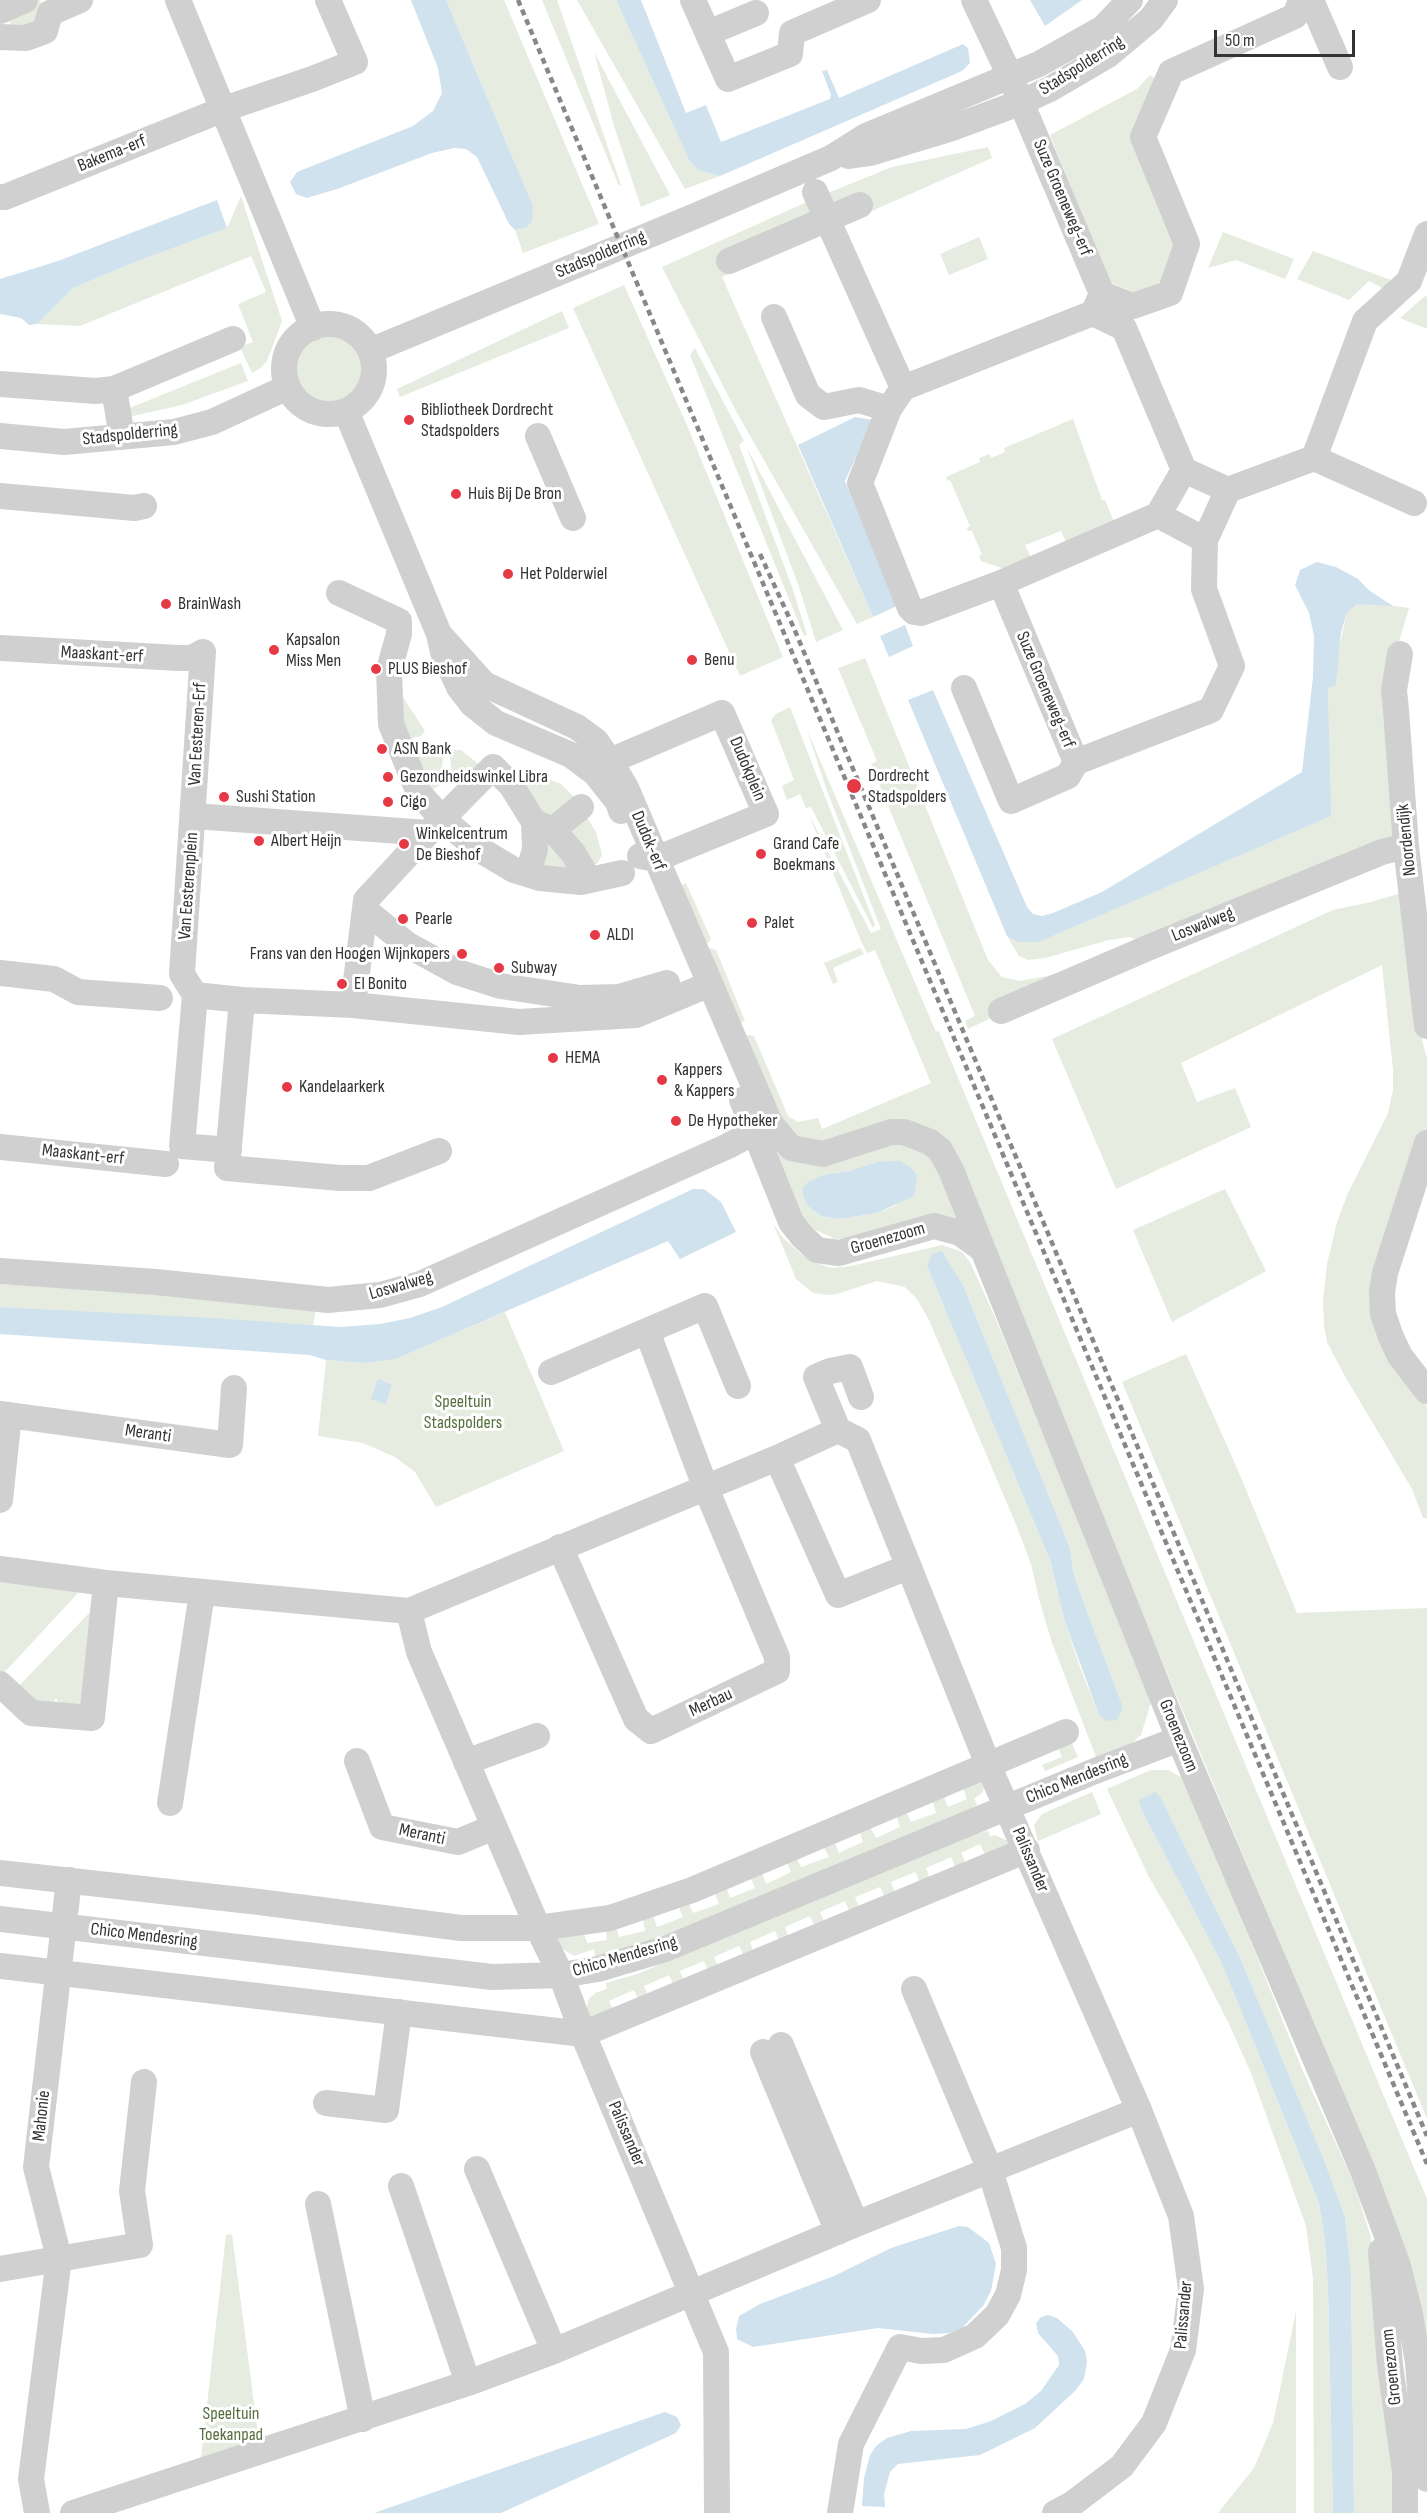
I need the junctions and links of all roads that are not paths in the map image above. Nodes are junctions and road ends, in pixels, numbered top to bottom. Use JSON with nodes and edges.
{"nodes":[{"id":1,"x":25,"y":0,"type":"edge"},
{"id":2,"x":80,"y":0,"type":"edge"},
{"id":3,"x":178,"y":0,"type":"edge"},
{"id":4,"x":328,"y":0,"type":"edge"},
{"id":5,"x":693,"y":0,"type":"edge"},
{"id":6,"x":868,"y":0,"type":"edge"},
{"id":7,"x":974,"y":0,"type":"edge"},
{"id":8,"x":1130,"y":0,"type":"edge"},
{"id":9,"x":1165,"y":0,"type":"edge"},
{"id":10,"x":1301,"y":0,"type":"edge"},
{"id":11,"x":1311,"y":0,"type":"edge"},
{"id":12,"x":47,"y":7,"type":"edge"},
{"id":13,"x":0,"y":11,"type":"edge"},
{"id":14,"x":756,"y":13,"type":"dead end"},
{"id":15,"x":708,"y":33,"type":"junction"},
{"id":16,"x":0,"y":37,"type":"edge"},
{"id":17,"x":1340,"y":67,"type":"dead end"},
{"id":18,"x":1010,"y":76,"type":"junction"},
{"id":19,"x":1022,"y":102,"type":"junction"},
{"id":20,"x":224,"y":109,"type":"junction"},
{"id":21,"x":831,"y":158,"type":"junction"},
{"id":22,"x":815,"y":192,"type":"dead end"},
{"id":23,"x":0,"y":197,"type":"edge"},
{"id":24,"x":860,"y":205,"type":"dead end"},
{"id":25,"x":828,"y":218,"type":"junction"},
{"id":26,"x":1427,"y":234,"type":"edge"},
{"id":27,"x":729,"y":261,"type":"dead end"},
{"id":28,"x":1097,"y":303,"type":"junction"},
{"id":29,"x":774,"y":317,"type":"dead end"},
{"id":30,"x":1129,"y":317,"type":"junction"},
{"id":31,"x":313,"y":328,"type":"junction"},
{"id":32,"x":232,"y":339,"type":"dead end"},
{"id":33,"x":370,"y":351,"type":"junction"},
{"id":34,"x":0,"y":384,"type":"edge"},
{"id":35,"x":288,"y":387,"type":"junction"},
{"id":36,"x":903,"y":388,"type":"junction"},
{"id":37,"x":114,"y":389,"type":"junction"},
{"id":38,"x":889,"y":409,"type":"junction"},
{"id":39,"x":346,"y":411,"type":"junction"},
{"id":40,"x":0,"y":436,"type":"edge"},
{"id":41,"x":538,"y":436,"type":"dead end"},
{"id":42,"x":122,"y":437,"type":"junction"},
{"id":43,"x":1314,"y":458,"type":"junction"},
{"id":44,"x":1184,"y":470,"type":"junction"},
{"id":45,"x":1228,"y":490,"type":"junction"},
{"id":46,"x":0,"y":496,"type":"edge"},
{"id":47,"x":1414,"y":503,"type":"dead end"},
{"id":48,"x":144,"y":506,"type":"dead end"},
{"id":49,"x":1158,"y":515,"type":"junction"},
{"id":50,"x":573,"y":518,"type":"dead end"},
{"id":51,"x":1205,"y":540,"type":"junction"},
{"id":52,"x":1001,"y":583,"type":"junction"},
{"id":53,"x":339,"y":593,"type":"dead end"},
{"id":54,"x":0,"y":648,"type":"edge"},
{"id":55,"x":203,"y":652,"type":"joint"},
{"id":56,"x":1400,"y":654,"type":"dead end"},
{"id":57,"x":964,"y":688,"type":"dead end"},
{"id":58,"x":1076,"y":762,"type":"junction"},
{"id":59,"x":603,"y":767,"type":"junction"},
{"id":60,"x":581,"y":807,"type":"dead end"},
{"id":61,"x":194,"y":816,"type":"junction"},
{"id":62,"x":435,"y":826,"type":"junction"},
{"id":63,"x":544,"y":826,"type":"junction"},
{"id":64,"x":1406,"y":846,"type":"junction"},
{"id":65,"x":640,"y":863,"type":"junction"},
{"id":66,"x":528,"y":874,"type":"junction"},
{"id":67,"x":589,"y":880,"type":"junction"},
{"id":68,"x":365,"y":910,"type":"junction"},
{"id":69,"x":0,"y":973,"type":"edge"},
{"id":70,"x":703,"y":987,"type":"junction"},
{"id":71,"x":670,"y":992,"type":"junction"},
{"id":72,"x":195,"y":995,"type":"junction"},
{"id":73,"x":160,"y":998,"type":"dead end"},
{"id":74,"x":242,"y":1000,"type":"junction"},
{"id":75,"x":353,"y":1005,"type":"junction"},
{"id":76,"x":1001,"y":1011,"type":"dead end"},
{"id":77,"x":1427,"y":1026,"type":"edge"},
{"id":78,"x":762,"y":1127,"type":"junction"},
{"id":79,"x":1427,"y":1143,"type":"edge"},
{"id":80,"x":0,"y":1147,"type":"edge"},
{"id":81,"x":439,"y":1150,"type":"dead end"},
{"id":82,"x":228,"y":1159,"type":"junction"},
{"id":83,"x":166,"y":1164,"type":"dead end"},
{"id":84,"x":982,"y":1249,"type":"junction"},
{"id":85,"x":0,"y":1270,"type":"edge"},
{"id":86,"x":647,"y":1331,"type":"junction"},
{"id":87,"x":551,"y":1372,"type":"dead end"},
{"id":88,"x":738,"y":1386,"type":"dead end"},
{"id":89,"x":234,"y":1388,"type":"dead end"},
{"id":90,"x":1427,"y":1391,"type":"edge"},
{"id":91,"x":861,"y":1397,"type":"dead end"},
{"id":92,"x":4,"y":1414,"type":"edge"},
{"id":93,"x":838,"y":1430,"type":"junction"},
{"id":94,"x":777,"y":1458,"type":"junction"},
{"id":95,"x":705,"y":1486,"type":"junction"},
{"id":96,"x":0,"y":1500,"type":"edge"},
{"id":97,"x":560,"y":1547,"type":"junction"},
{"id":98,"x":908,"y":1567,"type":"junction"},
{"id":99,"x":0,"y":1569,"type":"edge"},
{"id":100,"x":106,"y":1583,"type":"junction"},
{"id":101,"x":202,"y":1593,"type":"junction"},
{"id":102,"x":409,"y":1611,"type":"junction"},
{"id":103,"x":0,"y":1684,"type":"edge"},
{"id":104,"x":1066,"y":1732,"type":"dead end"},
{"id":105,"x":537,"y":1736,"type":"dead end"},
{"id":106,"x":1179,"y":1739,"type":"junction"},
{"id":107,"x":357,"y":1761,"type":"dead end"},
{"id":108,"x":466,"y":1762,"type":"junction"},
{"id":109,"x":989,"y":1767,"type":"junction"},
{"id":110,"x":170,"y":1803,"type":"dead end"},
{"id":111,"x":1007,"y":1807,"type":"junction"},
{"id":112,"x":494,"y":1827,"type":"junction"},
{"id":113,"x":1027,"y":1850,"type":"junction"},
{"id":114,"x":0,"y":1873,"type":"edge"},
{"id":115,"x":69,"y":1880,"type":"junction"},
{"id":116,"x":0,"y":1919,"type":"edge"},
{"id":117,"x":63,"y":1926,"type":"junction"},
{"id":118,"x":538,"y":1928,"type":"junction"},
{"id":119,"x":0,"y":1966,"type":"edge"},
{"id":120,"x":58,"y":1972,"type":"junction"},
{"id":121,"x":561,"y":1975,"type":"junction"},
{"id":122,"x":914,"y":1989,"type":"dead end"},
{"id":123,"x":399,"y":2012,"type":"junction"},
{"id":124,"x":583,"y":2034,"type":"junction"},
{"id":125,"x":772,"y":2048,"type":"dead end"},
{"id":126,"x":144,"y":2082,"type":"dead end"},
{"id":127,"x":326,"y":2103,"type":"dead end"},
{"id":128,"x":1139,"y":2110,"type":"junction"},
{"id":129,"x":477,"y":2169,"type":"dead end"},
{"id":130,"x":990,"y":2170,"type":"junction"},
{"id":131,"x":401,"y":2186,"type":"dead end"},
{"id":132,"x":318,"y":2204,"type":"dead end"},
{"id":133,"x":1379,"y":2221,"type":"junction"},
{"id":134,"x":847,"y":2228,"type":"junction"},
{"id":135,"x":59,"y":2258,"type":"junction"},
{"id":136,"x":0,"y":2269,"type":"edge"},
{"id":137,"x":691,"y":2292,"type":"junction"},
{"id":138,"x":554,"y":2351,"type":"junction"},
{"id":139,"x":468,"y":2383,"type":"junction"},
{"id":140,"x":363,"y":2419,"type":"junction"},
{"id":141,"x":1427,"y":2479,"type":"edge"},
{"id":142,"x":37,"y":2513,"type":"edge"},
{"id":143,"x":73,"y":2513,"type":"edge"},
{"id":144,"x":717,"y":2513,"type":"edge"},
{"id":145,"x":840,"y":2513,"type":"edge"},
{"id":146,"x":1056,"y":2513,"type":"edge"},
{"id":147,"x":1405,"y":2513,"type":"edge"}],
"edges":[{"from":1,"to":13,"type":"street"},
{"from":2,"to":12,"type":"street"},
{"from":3,"to":20,"type":"street"},
{"from":4,"to":20,"type":"street","name":"Bakema-erf"},
{"from":5,"to":15,"type":"street"},
{"from":6,"to":15,"type":"street"},
{"from":7,"to":18,"type":"street"},
{"from":8,"to":18,"type":"street","name":"Stadspolderring"},
{"from":9,"to":19,"type":"street","name":"Stadspolderring"},
{"from":10,"to":30,"type":"street"},
{"from":11,"to":17,"type":"street"},
{"from":12,"to":16,"type":"street"},
{"from":14,"to":15,"type":"street"},
{"from":18,"to":19,"type":"street","name":"Stadspolderring"},
{"from":18,"to":21,"type":"street","name":"Stadspolderring"},
{"from":19,"to":21,"type":"street","name":"Stadspolderring"},
{"from":19,"to":28,"type":"street","name":"Suze Groeneweg-erf"},
{"from":20,"to":23,"type":"street","name":"Bakema-erf"},
{"from":20,"to":31,"type":"street"},
{"from":21,"to":33,"type":"street","name":"Stadspolderring"},
{"from":22,"to":25,"type":"street"},
{"from":24,"to":25,"type":"street"},
{"from":25,"to":27,"type":"street"},
{"from":25,"to":36,"type":"street"},
{"from":26,"to":43,"type":"street"},
{"from":28,"to":30,"type":"street"},
{"from":28,"to":36,"type":"street"},
{"from":29,"to":38,"type":"street"},
{"from":30,"to":44,"type":"street"},
{"from":31,"to":33,"type":"street"},
{"from":31,"to":35,"type":"street"},
{"from":32,"to":37,"type":"street"},
{"from":33,"to":39,"type":"street"},
{"from":34,"to":37,"type":"street"},
{"from":35,"to":39,"type":"street"},
{"from":35,"to":42,"type":"street","name":"Stadspolderring"},
{"from":36,"to":38,"type":"street"},
{"from":37,"to":42,"type":"street"},
{"from":38,"to":52,"type":"street"},
{"from":39,"to":59,"type":"street","name":"Dudok-erf"},
{"from":40,"to":42,"type":"street","name":"Stadspolderring"},
{"from":41,"to":50,"type":"street"},
{"from":43,"to":45,"type":"street"},
{"from":43,"to":47,"type":"street"},
{"from":44,"to":45,"type":"street"},
{"from":44,"to":49,"type":"street"},
{"from":45,"to":51,"type":"street","name":"Suze Groeneweg-erf"},
{"from":46,"to":48,"type":"street"},
{"from":49,"to":51,"type":"street"},
{"from":49,"to":52,"type":"street"},
{"from":51,"to":58,"type":"street","name":"Suze Groeneweg-erf"},
{"from":52,"to":58,"type":"street","name":"Suze Groeneweg-erf"},
{"from":53,"to":62,"type":"street"},
{"from":54,"to":55,"type":"street","name":"Maaskant-erf"},
{"from":55,"to":61,"type":"street","name":"Van Eesteren-Erf"},
{"from":56,"to":64,"type":"street","name":"Noordendijk"},
{"from":57,"to":58,"type":"street"},
{"from":59,"to":65,"type":"street","name":"Dudok-erf"},
{"from":59,"to":65,"type":"street","name":"Dudokplein"},
{"from":60,"to":63,"type":"street"},
{"from":61,"to":62,"type":"street","name":"Van Eesterenplein"},
{"from":61,"to":72,"type":"street","name":"Van Eesterenplein"},
{"from":62,"to":63,"type":"street"},
{"from":62,"to":66,"type":"street"},
{"from":62,"to":68,"type":"street"},
{"from":63,"to":66,"type":"street"},
{"from":63,"to":67,"type":"street"},
{"from":64,"to":76,"type":"street","name":"Loswalweg"},
{"from":64,"to":77,"type":"street","name":"Noordendijk"},
{"from":65,"to":67,"type":"street"},
{"from":65,"to":70,"type":"street","name":"Dudok-erf"},
{"from":66,"to":67,"type":"street"},
{"from":68,"to":71,"type":"street"},
{"from":68,"to":75,"type":"street"},
{"from":69,"to":73,"type":"street"},
{"from":70,"to":71,"type":"street"},
{"from":70,"to":78,"type":"street","name":"Dudok-erf"},
{"from":71,"to":75,"type":"street"},
{"from":72,"to":74,"type":"street"},
{"from":72,"to":82,"type":"street"},
{"from":74,"to":75,"type":"street"},
{"from":74,"to":82,"type":"street"},
{"from":78,"to":84,"type":"street","name":"Groenezoom"},
{"from":78,"to":84,"type":"street","name":"Groenezoom"},
{"from":78,"to":85,"type":"street","name":"Loswalweg"},
{"from":79,"to":90,"type":"street"},
{"from":80,"to":83,"type":"street","name":"Maaskant-erf"},
{"from":81,"to":82,"type":"street"},
{"from":84,"to":106,"type":"street","name":"Groenezoom"},
{"from":86,"to":87,"type":"street"},
{"from":86,"to":88,"type":"street"},
{"from":86,"to":95,"type":"street","name":"Merbau"},
{"from":89,"to":92,"type":"street","name":"Meranti"},
{"from":91,"to":93,"type":"street"},
{"from":92,"to":96,"type":"street","name":"Meranti"},
{"from":93,"to":94,"type":"street"},
{"from":93,"to":98,"type":"street"},
{"from":94,"to":95,"type":"street"},
{"from":94,"to":98,"type":"street"},
{"from":95,"to":97,"type":"street"},
{"from":95,"to":97,"type":"street","name":"Merbau"},
{"from":97,"to":102,"type":"street"},
{"from":98,"to":109,"type":"street"},
{"from":99,"to":100,"type":"street"},
{"from":100,"to":101,"type":"street"},
{"from":100,"to":103,"type":"street"},
{"from":101,"to":102,"type":"street"},
{"from":101,"to":110,"type":"street"},
{"from":102,"to":108,"type":"street"},
{"from":104,"to":109,"type":"street"},
{"from":105,"to":108,"type":"street"},
{"from":106,"to":111,"type":"street","name":"Chico Mendesring"},
{"from":106,"to":133,"type":"street","name":"Groenezoom"},
{"from":107,"to":112,"type":"street","name":"Meranti"},
{"from":108,"to":112,"type":"street"},
{"from":109,"to":111,"type":"street"},
{"from":109,"to":118,"type":"street"},
{"from":111,"to":113,"type":"street","name":"Palissander"},
{"from":111,"to":121,"type":"street","name":"Chico Mendesring"},
{"from":112,"to":118,"type":"street"},
{"from":113,"to":124,"type":"street"},
{"from":113,"to":128,"type":"street","name":"Palissander"},
{"from":114,"to":115,"type":"street"},
{"from":115,"to":117,"type":"street","name":"Mahonie"},
{"from":115,"to":118,"type":"street"},
{"from":116,"to":117,"type":"street","name":"Chico Mendesring"},
{"from":117,"to":120,"type":"street","name":"Mahonie"},
{"from":117,"to":121,"type":"street","name":"Chico Mendesring"},
{"from":118,"to":121,"type":"street"},
{"from":119,"to":120,"type":"street"},
{"from":120,"to":123,"type":"street"},
{"from":120,"to":135,"type":"street","name":"Mahonie"},
{"from":121,"to":124,"type":"street","name":"Palissander"},
{"from":122,"to":130,"type":"street"},
{"from":123,"to":124,"type":"street"},
{"from":123,"to":127,"type":"street"},
{"from":124,"to":137,"type":"street","name":"Palissander"},
{"from":125,"to":134,"type":"street"},
{"from":126,"to":135,"type":"street"},
{"from":128,"to":130,"type":"street"},
{"from":128,"to":146,"type":"street","name":"Palissander"},
{"from":129,"to":138,"type":"street"},
{"from":130,"to":134,"type":"street"},
{"from":130,"to":145,"type":"street"},
{"from":131,"to":139,"type":"street"},
{"from":132,"to":140,"type":"street"},
{"from":133,"to":141,"type":"street","name":"Groenezoom"},
{"from":133,"to":147,"type":"street","name":"Groenezoom"},
{"from":134,"to":137,"type":"street"},
{"from":135,"to":136,"type":"street"},
{"from":135,"to":142,"type":"street","name":"Mahonie"},
{"from":137,"to":138,"type":"street"},
{"from":137,"to":144,"type":"street","name":"Palissander"},
{"from":138,"to":139,"type":"street"},
{"from":139,"to":140,"type":"street"},
{"from":140,"to":143,"type":"street"}]}
